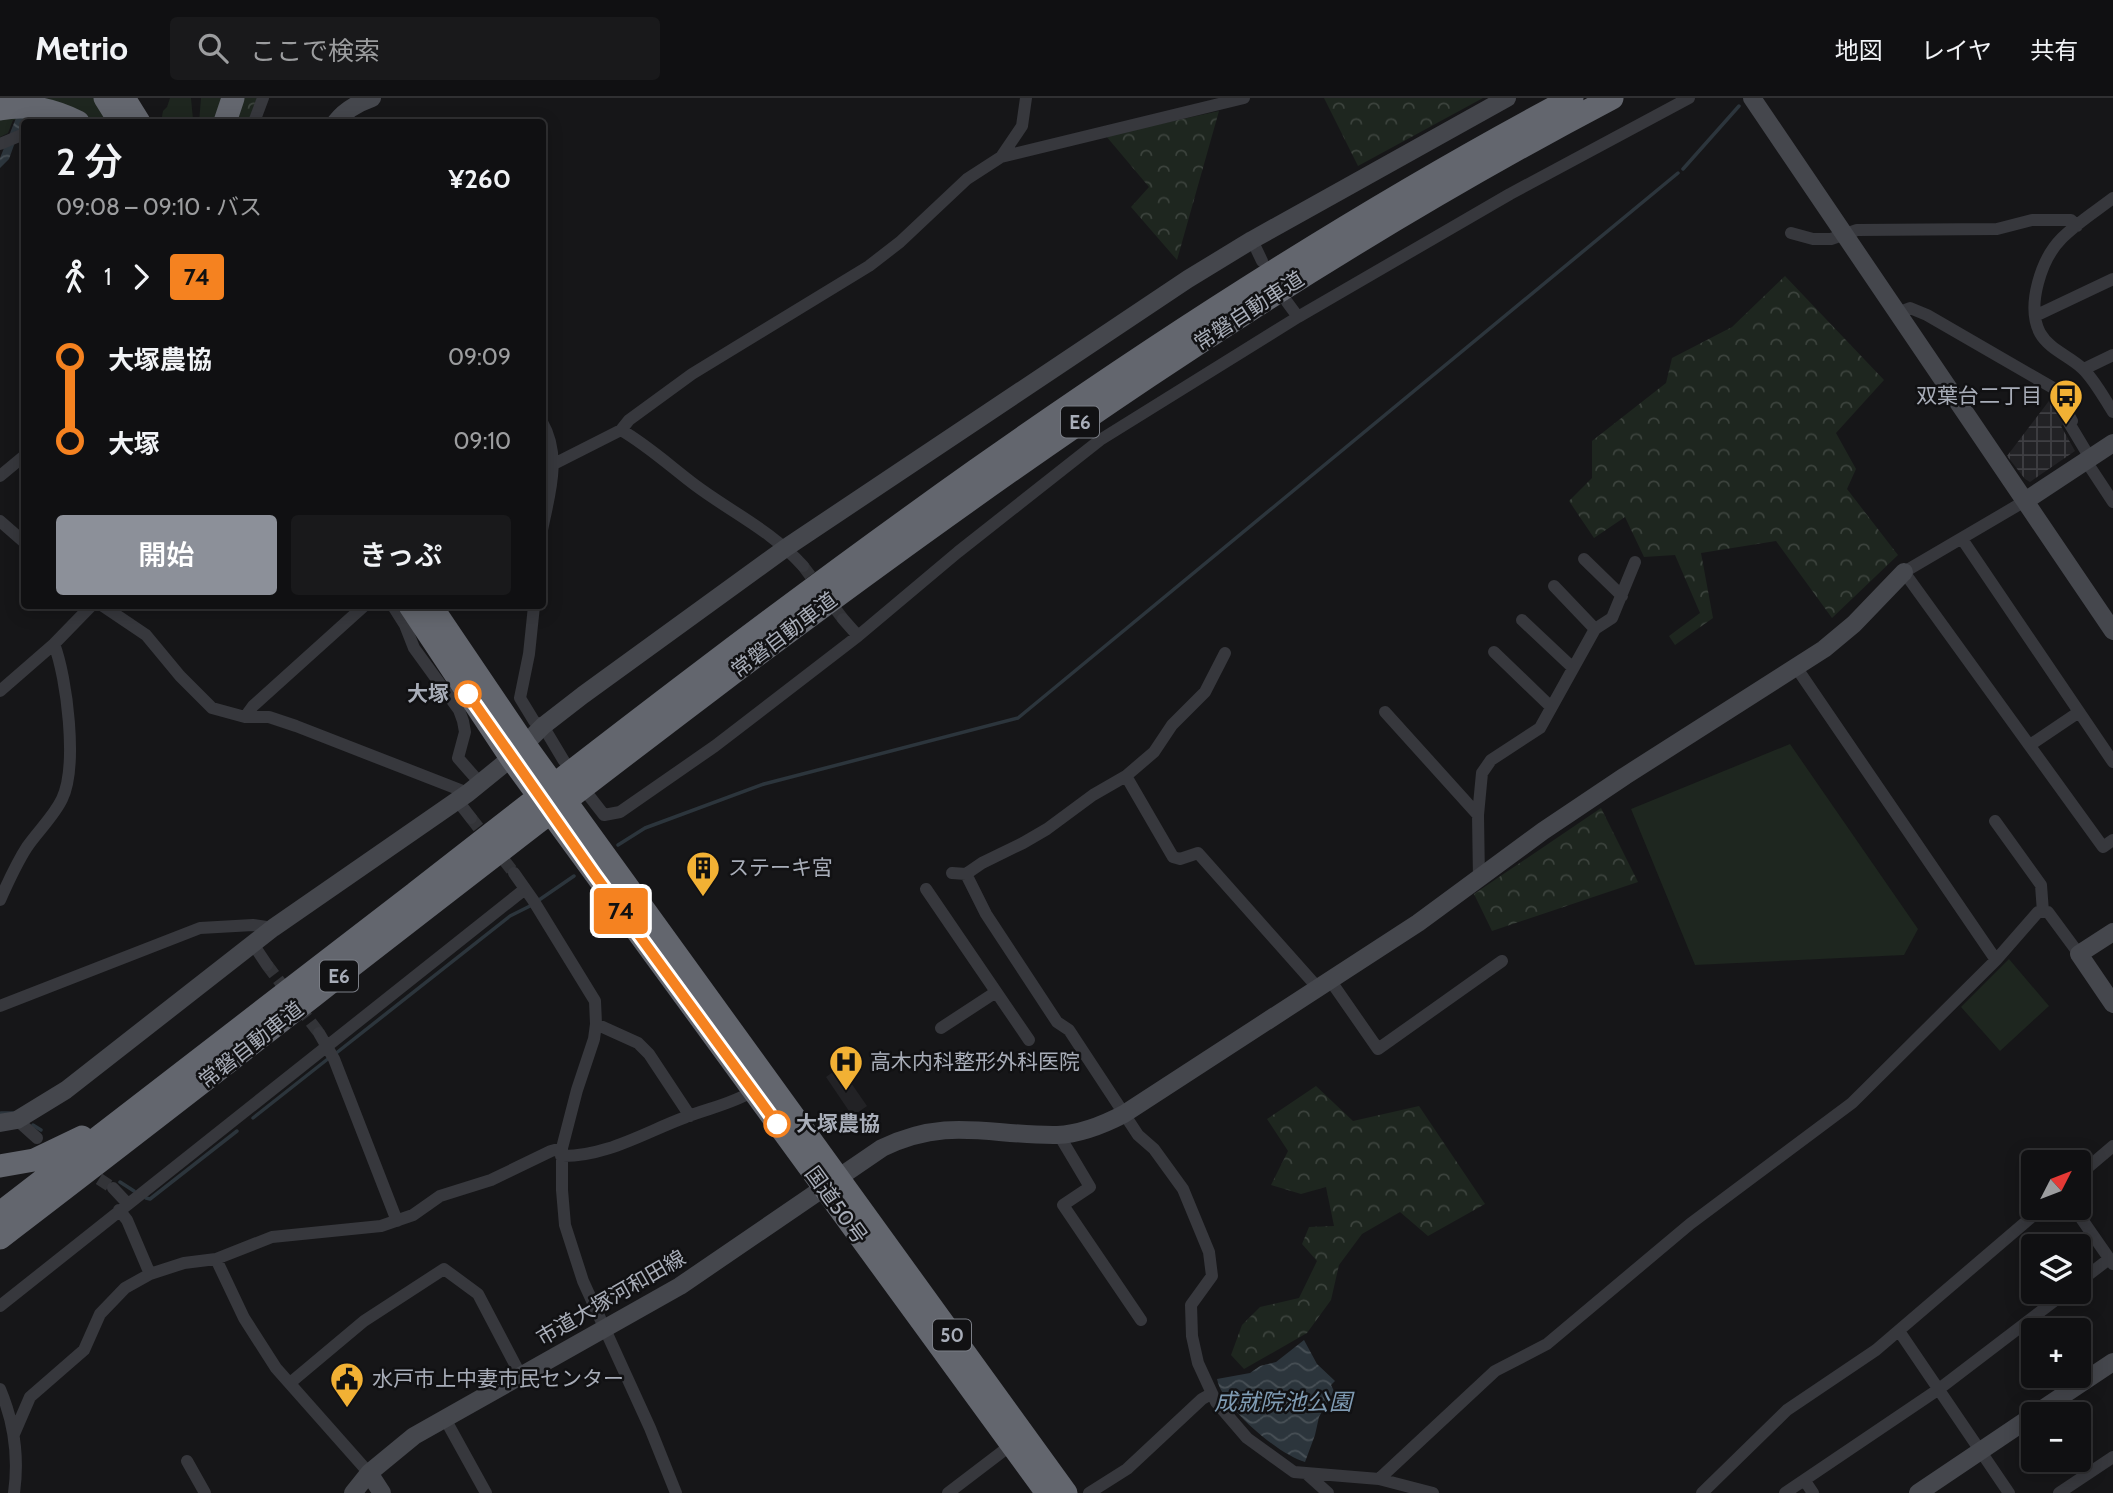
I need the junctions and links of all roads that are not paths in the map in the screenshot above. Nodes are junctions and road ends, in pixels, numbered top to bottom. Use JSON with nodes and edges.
{"nodes":[{"id":1,"x":105,"y":98,"type":"edge"},
{"id":2,"x":124,"y":98,"type":"edge"},
{"id":3,"x":233,"y":98,"type":"edge"},
{"id":4,"x":263,"y":98,"type":"edge"},
{"id":5,"x":372,"y":98,"type":"edge"},
{"id":6,"x":1026,"y":98,"type":"edge"},
{"id":7,"x":1244,"y":98,"type":"edge"},
{"id":8,"x":1507,"y":98,"type":"edge"},
{"id":9,"x":1572,"y":98,"type":"edge"},
{"id":10,"x":1612,"y":98,"type":"edge"},
{"id":11,"x":1689,"y":98,"type":"edge"},
{"id":12,"x":1752,"y":98,"type":"edge"},
{"id":13,"x":0,"y":109,"type":"edge"},
{"id":14,"x":71,"y":119,"type":"edge"},
{"id":15,"x":118,"y":119,"type":"edge"},
{"id":16,"x":137,"y":119,"type":"edge"},
{"id":17,"x":226,"y":119,"type":"edge"},
{"id":18,"x":255,"y":119,"type":"edge"},
{"id":19,"x":338,"y":119,"type":"edge"},
{"id":20,"x":21,"y":135,"type":"edge"},
{"id":21,"x":0,"y":144,"type":"edge"},
{"id":22,"x":1001,"y":157,"type":"junction"},
{"id":23,"x":2113,"y":198,"type":"edge"},
{"id":24,"x":2077,"y":226,"type":"junction"},
{"id":25,"x":1791,"y":233,"type":"dead end"},
{"id":26,"x":1845,"y":236,"type":"junction"},
{"id":27,"x":1252,"y":240,"type":"junction"},
{"id":28,"x":1262,"y":261,"type":"dead end"},
{"id":29,"x":2113,"y":279,"type":"edge"},
{"id":30,"x":1287,"y":302,"type":"dead end"},
{"id":31,"x":1897,"y":313,"type":"junction"},
{"id":32,"x":2035,"y":316,"type":"junction"},
{"id":33,"x":1298,"y":317,"type":"junction"},
{"id":34,"x":2113,"y":355,"type":"edge"},
{"id":35,"x":2084,"y":369,"type":"junction"},
{"id":36,"x":2113,"y":412,"type":"edge"},
{"id":37,"x":621,"y":430,"type":"junction"},
{"id":38,"x":546,"y":432,"type":"edge"},
{"id":39,"x":2113,"y":443,"type":"edge"},
{"id":40,"x":21,"y":458,"type":"edge"},
{"id":41,"x":2088,"y":460,"type":"junction"},
{"id":42,"x":548,"y":466,"type":"edge"},
{"id":43,"x":0,"y":476,"type":"edge"},
{"id":44,"x":546,"y":487,"type":"edge"},
{"id":45,"x":2025,"y":501,"type":"junction"},
{"id":46,"x":2113,"y":502,"type":"edge"},
{"id":47,"x":0,"y":522,"type":"edge"},
{"id":48,"x":1962,"y":539,"type":"junction"},
{"id":49,"x":21,"y":540,"type":"edge"},
{"id":50,"x":786,"y":547,"type":"junction"},
{"id":51,"x":1584,"y":559,"type":"dead end"},
{"id":52,"x":1635,"y":562,"type":"dead end"},
{"id":53,"x":803,"y":566,"type":"tunnel mouth"},
{"id":54,"x":1903,"y":572,"type":"junction"},
{"id":55,"x":1554,"y":586,"type":"dead end"},
{"id":56,"x":1622,"y":596,"type":"junction"},
{"id":57,"x":88,"y":609,"type":"edge"},
{"id":58,"x":107,"y":609,"type":"edge"},
{"id":59,"x":361,"y":609,"type":"edge"},
{"id":60,"x":395,"y":609,"type":"edge"},
{"id":61,"x":412,"y":609,"type":"edge"},
{"id":62,"x":433,"y":609,"type":"edge"},
{"id":63,"x":534,"y":609,"type":"edge"},
{"id":64,"x":843,"y":619,"type":"tunnel mouth"},
{"id":65,"x":1522,"y":620,"type":"dead end"},
{"id":66,"x":1595,"y":629,"type":"junction"},
{"id":67,"x":2113,"y":631,"type":"edge"},
{"id":68,"x":858,"y":636,"type":"junction"},
{"id":69,"x":54,"y":644,"type":"junction"},
{"id":70,"x":1494,"y":652,"type":"dead end"},
{"id":71,"x":1225,"y":653,"type":"dead end"},
{"id":72,"x":1796,"y":667,"type":"junction"},
{"id":73,"x":1573,"y":668,"type":"junction"},
{"id":74,"x":0,"y":691,"type":"edge"},
{"id":75,"x":1551,"y":707,"type":"junction"},
{"id":76,"x":1385,"y":712,"type":"dead end"},
{"id":77,"x":2079,"y":712,"type":"junction"},
{"id":78,"x":245,"y":717,"type":"junction"},
{"id":79,"x":543,"y":726,"type":"junction"},
{"id":80,"x":2030,"y":745,"type":"junction"},
{"id":81,"x":518,"y":751,"type":"junction"},
{"id":82,"x":2113,"y":762,"type":"edge"},
{"id":83,"x":1126,"y":776,"type":"junction"},
{"id":84,"x":574,"y":781,"type":"junction"},
{"id":85,"x":468,"y":792,"type":"junction"},
{"id":86,"x":530,"y":815,"type":"junction"},
{"id":87,"x":1478,"y":815,"type":"junction"},
{"id":88,"x":471,"y":818,"type":"tunnel mouth"},
{"id":89,"x":1995,"y":821,"type":"dead end"},
{"id":90,"x":2113,"y":840,"type":"edge"},
{"id":91,"x":514,"y":873,"type":"tunnel mouth"},
{"id":92,"x":952,"y":873,"type":"dead end"},
{"id":93,"x":967,"y":874,"type":"junction"},
{"id":94,"x":1479,"y":880,"type":"junction"},
{"id":95,"x":926,"y":889,"type":"dead end"},
{"id":96,"x":525,"y":890,"type":"junction"},
{"id":97,"x":0,"y":900,"type":"edge"},
{"id":98,"x":2043,"y":912,"type":"junction"},
{"id":99,"x":273,"y":928,"type":"junction"},
{"id":100,"x":2113,"y":932,"type":"edge"},
{"id":101,"x":253,"y":944,"type":"junction"},
{"id":102,"x":2079,"y":954,"type":"junction"},
{"id":103,"x":334,"y":955,"type":"junction"},
{"id":104,"x":1996,"y":960,"type":"junction"},
{"id":105,"x":1502,"y":961,"type":"dead end"},
{"id":106,"x":267,"y":965,"type":"tunnel mouth"},
{"id":107,"x":1324,"y":984,"type":"junction"},
{"id":108,"x":996,"y":992,"type":"junction"},
{"id":109,"x":2113,"y":1004,"type":"edge"},
{"id":110,"x":0,"y":1006,"type":"edge"},
{"id":111,"x":596,"y":1024,"type":"junction"},
{"id":112,"x":941,"y":1028,"type":"dead end"},
{"id":113,"x":319,"y":1034,"type":"tunnel mouth"},
{"id":114,"x":1029,"y":1040,"type":"dead end"},
{"id":115,"x":328,"y":1045,"type":"junction"},
{"id":116,"x":753,"y":1091,"type":"junction"},
{"id":117,"x":1124,"y":1114,"type":"junction"},
{"id":118,"x":690,"y":1115,"type":"junction"},
{"id":119,"x":9,"y":1122,"type":"edge"},
{"id":120,"x":142,"y":1130,"type":"junction"},
{"id":121,"x":1059,"y":1135,"type":"junction"},
{"id":122,"x":37,"y":1138,"type":"dead end"},
{"id":123,"x":2113,"y":1146,"type":"edge"},
{"id":124,"x":562,"y":1152,"type":"junction"},
{"id":125,"x":2091,"y":1165,"type":"edge"},
{"id":126,"x":0,"y":1166,"type":"edge"},
{"id":127,"x":830,"y":1182,"type":"junction"},
{"id":128,"x":113,"y":1188,"type":"tunnel mouth"},
{"id":129,"x":124,"y":1207,"type":"junction"},
{"id":130,"x":0,"y":1213,"type":"edge"},
{"id":131,"x":2028,"y":1220,"type":"edge"},
{"id":132,"x":2082,"y":1220,"type":"edge"},
{"id":133,"x":397,"y":1221,"type":"junction"},
{"id":134,"x":0,"y":1238,"type":"edge"},
{"id":135,"x":0,"y":1252,"type":"edge"},
{"id":136,"x":216,"y":1259,"type":"junction"},
{"id":137,"x":2111,"y":1261,"type":"edge"},
{"id":138,"x":150,"y":1274,"type":"junction"},
{"id":139,"x":2091,"y":1274,"type":"edge"},
{"id":140,"x":2050,"y":1304,"type":"edge"},
{"id":141,"x":0,"y":1306,"type":"edge"},
{"id":142,"x":1141,"y":1320,"type":"dead end"},
{"id":143,"x":604,"y":1330,"type":"junction"},
{"id":144,"x":1899,"y":1331,"type":"junction"},
{"id":145,"x":2113,"y":1362,"type":"edge"},
{"id":146,"x":520,"y":1371,"type":"dead end"},
{"id":147,"x":290,"y":1383,"type":"junction"},
{"id":148,"x":1939,"y":1389,"type":"junction"},
{"id":149,"x":0,"y":1390,"type":"edge"},
{"id":150,"x":1211,"y":1394,"type":"junction"},
{"id":151,"x":2053,"y":1402,"type":"edge"},
{"id":152,"x":444,"y":1418,"type":"junction"},
{"id":153,"x":2021,"y":1424,"type":"edge"},
{"id":154,"x":14,"y":1434,"type":"junction"},
{"id":155,"x":1011,"y":1445,"type":"junction"},
{"id":156,"x":1980,"y":1451,"type":"junction"},
{"id":157,"x":2113,"y":1457,"type":"edge"},
{"id":158,"x":187,"y":1461,"type":"dead end"},
{"id":159,"x":369,"y":1473,"type":"junction"},
{"id":160,"x":1308,"y":1475,"type":"junction"},
{"id":161,"x":1379,"y":1479,"type":"junction"},
{"id":162,"x":1805,"y":1481,"type":"junction"},
{"id":163,"x":14,"y":1493,"type":"edge"},
{"id":164,"x":205,"y":1493,"type":"edge"},
{"id":165,"x":353,"y":1493,"type":"edge"},
{"id":166,"x":382,"y":1493,"type":"edge"},
{"id":167,"x":486,"y":1493,"type":"edge"},
{"id":168,"x":676,"y":1493,"type":"edge"},
{"id":169,"x":948,"y":1493,"type":"edge"},
{"id":170,"x":1046,"y":1493,"type":"edge"},
{"id":171,"x":1066,"y":1493,"type":"edge"},
{"id":172,"x":1089,"y":1493,"type":"edge"},
{"id":173,"x":1328,"y":1493,"type":"edge"},
{"id":174,"x":1433,"y":1493,"type":"edge"},
{"id":175,"x":1702,"y":1493,"type":"edge"},
{"id":176,"x":1785,"y":1493,"type":"edge"},
{"id":177,"x":1814,"y":1493,"type":"edge"},
{"id":178,"x":1918,"y":1493,"type":"edge"},
{"id":179,"x":2009,"y":1493,"type":"edge"},
{"id":180,"x":2059,"y":1493,"type":"edge"}],
"edges":[{"from":1,"to":15,"type":"highway"},
{"from":2,"to":16,"type":"highway"},
{"from":3,"to":17,"type":"highway"},
{"from":4,"to":18,"type":"street"},
{"from":5,"to":19,"type":"street"},
{"from":6,"to":22,"type":"street"},
{"from":7,"to":22,"type":"street"},
{"from":8,"to":27,"type":"street"},
{"from":9,"to":84,"type":"highway","name":"常磐自動車道","number":"E6"},
{"from":10,"to":84,"type":"highway","name":"常磐自動車道","number":"E6"},
{"from":11,"to":33,"type":"street"},
{"from":12,"to":26,"type":"street"},
{"from":13,"to":14,"type":"highway"},
{"from":20,"to":21,"type":"street"},
{"from":22,"to":37,"type":"street"},
{"from":23,"to":24,"type":"street"},
{"from":24,"to":26,"type":"street"},
{"from":24,"to":32,"type":"street"},
{"from":25,"to":26,"type":"street"},
{"from":26,"to":31,"type":"street"},
{"from":27,"to":28,"type":"street"},
{"from":27,"to":50,"type":"street"},
{"from":29,"to":32,"type":"street"},
{"from":30,"to":33,"type":"street"},
{"from":31,"to":41,"type":"street"},
{"from":31,"to":45,"type":"street"},
{"from":32,"to":35,"type":"street"},
{"from":33,"to":68,"type":"street"},
{"from":34,"to":35,"type":"street"},
{"from":35,"to":36,"type":"street"},
{"from":37,"to":42,"type":"street"},
{"from":37,"to":50,"type":"street"},
{"from":38,"to":42,"type":"street"},
{"from":39,"to":41,"type":"street"},
{"from":40,"to":43,"type":"street"},
{"from":41,"to":45,"type":"street"},
{"from":41,"to":46,"type":"street"},
{"from":42,"to":44,"type":"street"},
{"from":45,"to":48,"type":"street"},
{"from":45,"to":67,"type":"street"},
{"from":47,"to":49,"type":"street"},
{"from":48,"to":54,"type":"street"},
{"from":48,"to":77,"type":"street"},
{"from":50,"to":53,"type":"street"},
{"from":50,"to":79,"type":"street"},
{"from":51,"to":56,"type":"street"},
{"from":52,"to":56,"type":"street"},
{"from":54,"to":72,"type":"street","name":"市道大塚河和田線"},
{"from":54,"to":80,"type":"street"},
{"from":55,"to":66,"type":"street"},
{"from":56,"to":66,"type":"street"},
{"from":57,"to":69,"type":"street"},
{"from":58,"to":78,"type":"street"},
{"from":59,"to":78,"type":"street"},
{"from":60,"to":85,"type":"street"},
{"from":61,"to":81,"type":"highway","name":"国道50号","number":"50"},
{"from":62,"to":81,"type":"highway","name":"国道50号","number":"50"},
{"from":63,"to":79,"type":"street"},
{"from":64,"to":68,"type":"street"},
{"from":65,"to":73,"type":"street"},
{"from":66,"to":73,"type":"street"},
{"from":68,"to":84,"type":"street"},
{"from":69,"to":74,"type":"street"},
{"from":69,"to":97,"type":"street"},
{"from":70,"to":75,"type":"street"},
{"from":71,"to":83,"type":"street"},
{"from":72,"to":94,"type":"street","name":"市道大塚河和田線"},
{"from":72,"to":104,"type":"street"},
{"from":73,"to":75,"type":"street"},
{"from":75,"to":87,"type":"street"},
{"from":76,"to":87,"type":"street"},
{"from":77,"to":80,"type":"street"},
{"from":77,"to":82,"type":"street"},
{"from":78,"to":85,"type":"street"},
{"from":79,"to":81,"type":"street"},
{"from":79,"to":84,"type":"street"},
{"from":80,"to":90,"type":"street"},
{"from":81,"to":85,"type":"street"},
{"from":81,"to":116,"type":"highway","name":"国道50号","number":"50"},
{"from":81,"to":127,"type":"highway","name":"国道50号","number":"50"},
{"from":83,"to":93,"type":"street"},
{"from":83,"to":107,"type":"street"},
{"from":84,"to":86,"type":"highway","name":"常磐自動車道","number":"E6"},
{"from":85,"to":88,"type":"street"},
{"from":85,"to":99,"type":"street"},
{"from":86,"to":103,"type":"highway","name":"常磐自動車道","number":"E6"},
{"from":86,"to":120,"type":"highway","name":"常磐自動車道","number":"E6"},
{"from":87,"to":94,"type":"street"},
{"from":89,"to":98,"type":"street"},
{"from":91,"to":96,"type":"street"},
{"from":92,"to":93,"type":"street"},
{"from":93,"to":117,"type":"street"},
{"from":94,"to":107,"type":"street","name":"市道大塚河和田線"},
{"from":95,"to":108,"type":"street"},
{"from":96,"to":111,"type":"street"},
{"from":96,"to":115,"type":"street"},
{"from":98,"to":102,"type":"street"},
{"from":98,"to":104,"type":"street"},
{"from":99,"to":101,"type":"street"},
{"from":99,"to":110,"type":"street"},
{"from":100,"to":102,"type":"street"},
{"from":101,"to":106,"type":"street"},
{"from":101,"to":119,"type":"street"},
{"from":102,"to":109,"type":"street"},
{"from":103,"to":126,"type":"highway"},
{"from":103,"to":130,"type":"highway","name":"常磐自動車道","number":"E6"},
{"from":104,"to":161,"type":"street"},
{"from":105,"to":107,"type":"street"},
{"from":107,"to":117,"type":"street","name":"市道大塚河和田線"},
{"from":108,"to":112,"type":"street"},
{"from":108,"to":114,"type":"street"},
{"from":111,"to":118,"type":"street"},
{"from":111,"to":124,"type":"street"},
{"from":113,"to":115,"type":"street"},
{"from":115,"to":129,"type":"street"},
{"from":115,"to":133,"type":"street"},
{"from":116,"to":118,"type":"street"},
{"from":116,"to":127,"type":"highway","name":"国道50号","number":"50"},
{"from":117,"to":121,"type":"street","name":"市道大塚河和田線"},
{"from":117,"to":150,"type":"street"},
{"from":118,"to":124,"type":"street"},
{"from":119,"to":122,"type":"street"},
{"from":120,"to":134,"type":"highway","name":"常磐自動車道","number":"E6"},
{"from":120,"to":135,"type":"highway"},
{"from":121,"to":127,"type":"street","name":"市道大塚河和田線"},
{"from":121,"to":142,"type":"street"},
{"from":123,"to":125,"type":"street"},
{"from":124,"to":133,"type":"street"},
{"from":124,"to":143,"type":"street"},
{"from":127,"to":143,"type":"street","name":"市道大塚河和田線"},
{"from":127,"to":155,"type":"highway","name":"国道50号","number":"50"},
{"from":127,"to":171,"type":"highway","name":"国道50号","number":"50"},
{"from":128,"to":129,"type":"street"},
{"from":129,"to":138,"type":"street"},
{"from":129,"to":141,"type":"street"},
{"from":131,"to":144,"type":"street"},
{"from":132,"to":137,"type":"street"},
{"from":133,"to":136,"type":"street"},
{"from":136,"to":138,"type":"street"},
{"from":136,"to":147,"type":"street"},
{"from":137,"to":139,"type":"street"},
{"from":138,"to":154,"type":"street"},
{"from":140,"to":148,"type":"street"},
{"from":143,"to":152,"type":"street","name":"市道大塚河和田線"},
{"from":143,"to":168,"type":"street"},
{"from":144,"to":148,"type":"street"},
{"from":144,"to":175,"type":"street"},
{"from":145,"to":151,"type":"street"},
{"from":146,"to":147,"type":"street"},
{"from":147,"to":159,"type":"street"},
{"from":148,"to":156,"type":"street"},
{"from":148,"to":162,"type":"street"},
{"from":149,"to":154,"type":"street"},
{"from":150,"to":160,"type":"street"},
{"from":150,"to":172,"type":"street"},
{"from":152,"to":159,"type":"street","name":"市道大塚河和田線"},
{"from":152,"to":167,"type":"street"},
{"from":153,"to":156,"type":"street"},
{"from":154,"to":163,"type":"street"},
{"from":155,"to":169,"type":"street"},
{"from":155,"to":170,"type":"highway","name":"国道50号","number":"50"},
{"from":156,"to":178,"type":"street"},
{"from":156,"to":179,"type":"street"},
{"from":157,"to":180,"type":"street"},
{"from":158,"to":164,"type":"street"},
{"from":159,"to":165,"type":"street","name":"市道大塚河和田線"},
{"from":159,"to":166,"type":"street"},
{"from":160,"to":161,"type":"street"},
{"from":160,"to":173,"type":"street"},
{"from":161,"to":174,"type":"street"},
{"from":162,"to":176,"type":"street"},
{"from":162,"to":177,"type":"street"}]}
